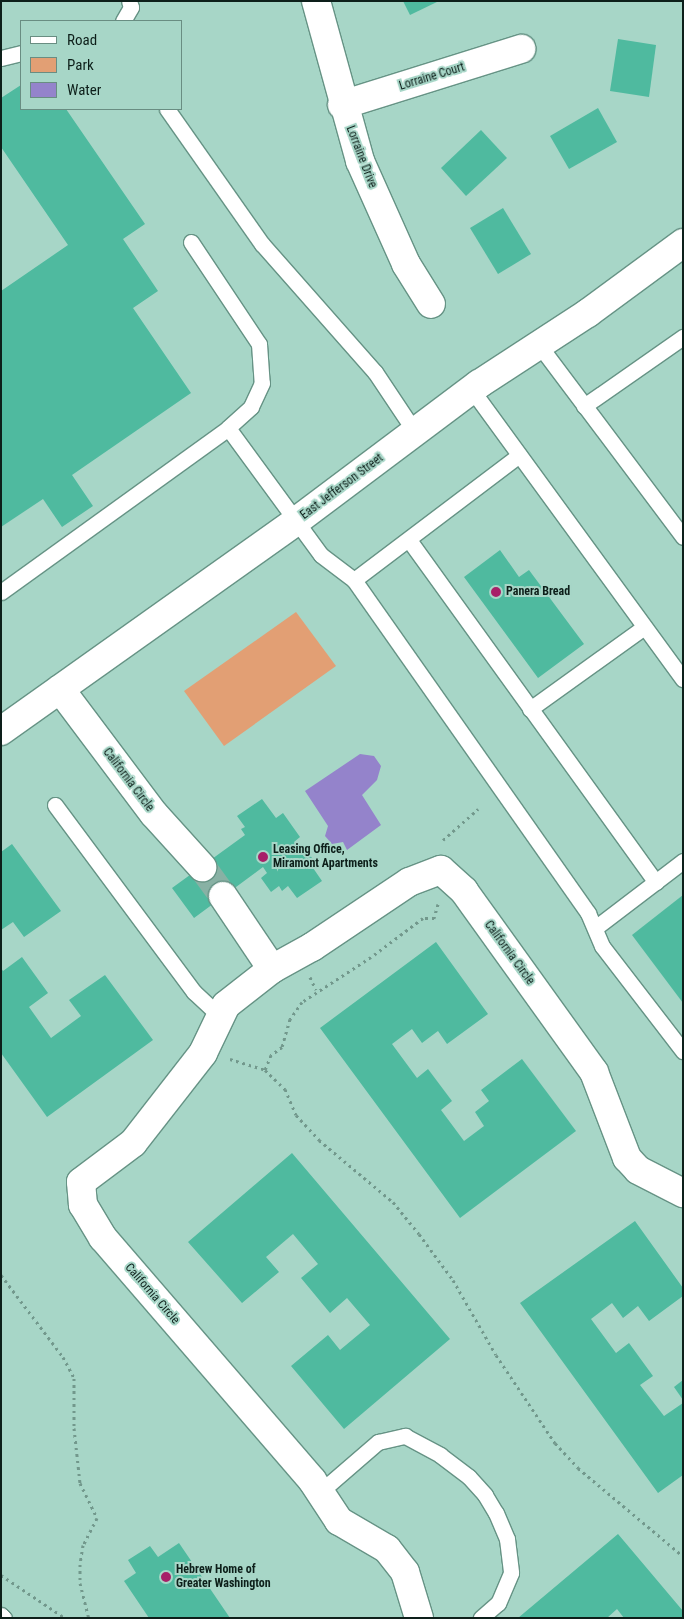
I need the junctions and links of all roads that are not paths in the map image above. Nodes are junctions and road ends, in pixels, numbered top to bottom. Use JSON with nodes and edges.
{"nodes":[{"id":1,"x":129,"y":1,"type":"edge"},
{"id":2,"x":316,"y":1,"type":"edge"},
{"id":3,"x":124,"y":20,"type":"edge"},
{"id":4,"x":521,"y":49,"type":"dead end"},
{"id":5,"x":20,"y":53,"type":"edge"},
{"id":6,"x":1,"y":58,"type":"edge"},
{"id":7,"x":342,"y":105,"type":"junction"},
{"id":8,"x":168,"y":110,"type":"edge"},
{"id":9,"x":191,"y":242,"type":"dead end"},
{"id":10,"x":683,"y":243,"type":"edge"},
{"id":11,"x":431,"y":304,"type":"dead end"},
{"id":12,"x":683,"y":337,"type":"edge"},
{"id":13,"x":539,"y":345,"type":"junction"},
{"id":14,"x":472,"y":390,"type":"junction"},
{"id":15,"x":584,"y":406,"type":"junction"},
{"id":16,"x":228,"y":428,"type":"junction"},
{"id":17,"x":415,"y":432,"type":"junction"},
{"id":18,"x":519,"y":455,"type":"junction"},
{"id":19,"x":295,"y":522,"type":"junction"},
{"id":20,"x":683,"y":537,"type":"edge"},
{"id":21,"x":409,"y":540,"type":"junction"},
{"id":22,"x":354,"y":580,"type":"junction"},
{"id":23,"x":1,"y":592,"type":"edge"},
{"id":24,"x":644,"y":627,"type":"junction"},
{"id":25,"x":683,"y":679,"type":"edge"},
{"id":26,"x":60,"y":688,"type":"junction"},
{"id":27,"x":530,"y":709,"type":"junction"},
{"id":28,"x":1,"y":730,"type":"edge"},
{"id":29,"x":55,"y":805,"type":"dead end"},
{"id":30,"x":683,"y":861,"type":"edge"},
{"id":31,"x":202,"y":867,"type":"tunnel mouth"},
{"id":32,"x":656,"y":882,"type":"junction"},
{"id":33,"x":224,"y":896,"type":"tunnel mouth"},
{"id":34,"x":595,"y":928,"type":"junction"},
{"id":35,"x":272,"y":970,"type":"junction"},
{"id":36,"x":221,"y":1017,"type":"junction"},
{"id":37,"x":683,"y":1051,"type":"edge"},
{"id":38,"x":683,"y":1193,"type":"edge"},
{"id":39,"x":320,"y":1492,"type":"junction"},
{"id":40,"x":419,"y":1618,"type":"edge"},
{"id":41,"x":481,"y":1618,"type":"edge"}],
"edges":[{"from":1,"to":3,"type":"lane"},
{"from":2,"to":7,"type":"street","name":"Lorraine Drive"},
{"from":4,"to":7,"type":"street","name":"Lorraine Court"},
{"from":5,"to":6,"type":"lane"},
{"from":7,"to":11,"type":"street","name":"Lorraine Drive"},
{"from":8,"to":17,"type":"lane"},
{"from":9,"to":16,"type":"lane"},
{"from":10,"to":13,"type":"street","name":"East Jefferson Street"},
{"from":12,"to":15,"type":"lane"},
{"from":13,"to":14,"type":"street","name":"East Jefferson Street"},
{"from":13,"to":15,"type":"lane"},
{"from":14,"to":17,"type":"street","name":"East Jefferson Street"},
{"from":14,"to":18,"type":"lane"},
{"from":15,"to":20,"type":"lane"},
{"from":16,"to":19,"type":"lane"},
{"from":16,"to":23,"type":"lane"},
{"from":17,"to":19,"type":"street","name":"East Jefferson Street"},
{"from":18,"to":21,"type":"lane"},
{"from":18,"to":24,"type":"lane"},
{"from":19,"to":22,"type":"lane"},
{"from":19,"to":26,"type":"street","name":"East Jefferson Street"},
{"from":21,"to":22,"type":"lane"},
{"from":21,"to":27,"type":"lane"},
{"from":22,"to":34,"type":"lane"},
{"from":24,"to":25,"type":"lane"},
{"from":24,"to":27,"type":"lane"},
{"from":26,"to":28,"type":"street","name":"East Jefferson Street"},
{"from":26,"to":31,"type":"street","name":"California Circle"},
{"from":27,"to":32,"type":"lane"},
{"from":29,"to":36,"type":"lane"},
{"from":30,"to":32,"type":"lane"},
{"from":32,"to":34,"type":"lane"},
{"from":33,"to":35,"type":"street"},
{"from":34,"to":37,"type":"lane"},
{"from":35,"to":36,"type":"street","name":"California Circle"},
{"from":35,"to":38,"type":"street","name":"California Circle"},
{"from":36,"to":39,"type":"street","name":"California Circle"},
{"from":39,"to":40,"type":"street","name":"California Circle"},
{"from":39,"to":41,"type":"lane"}]}
